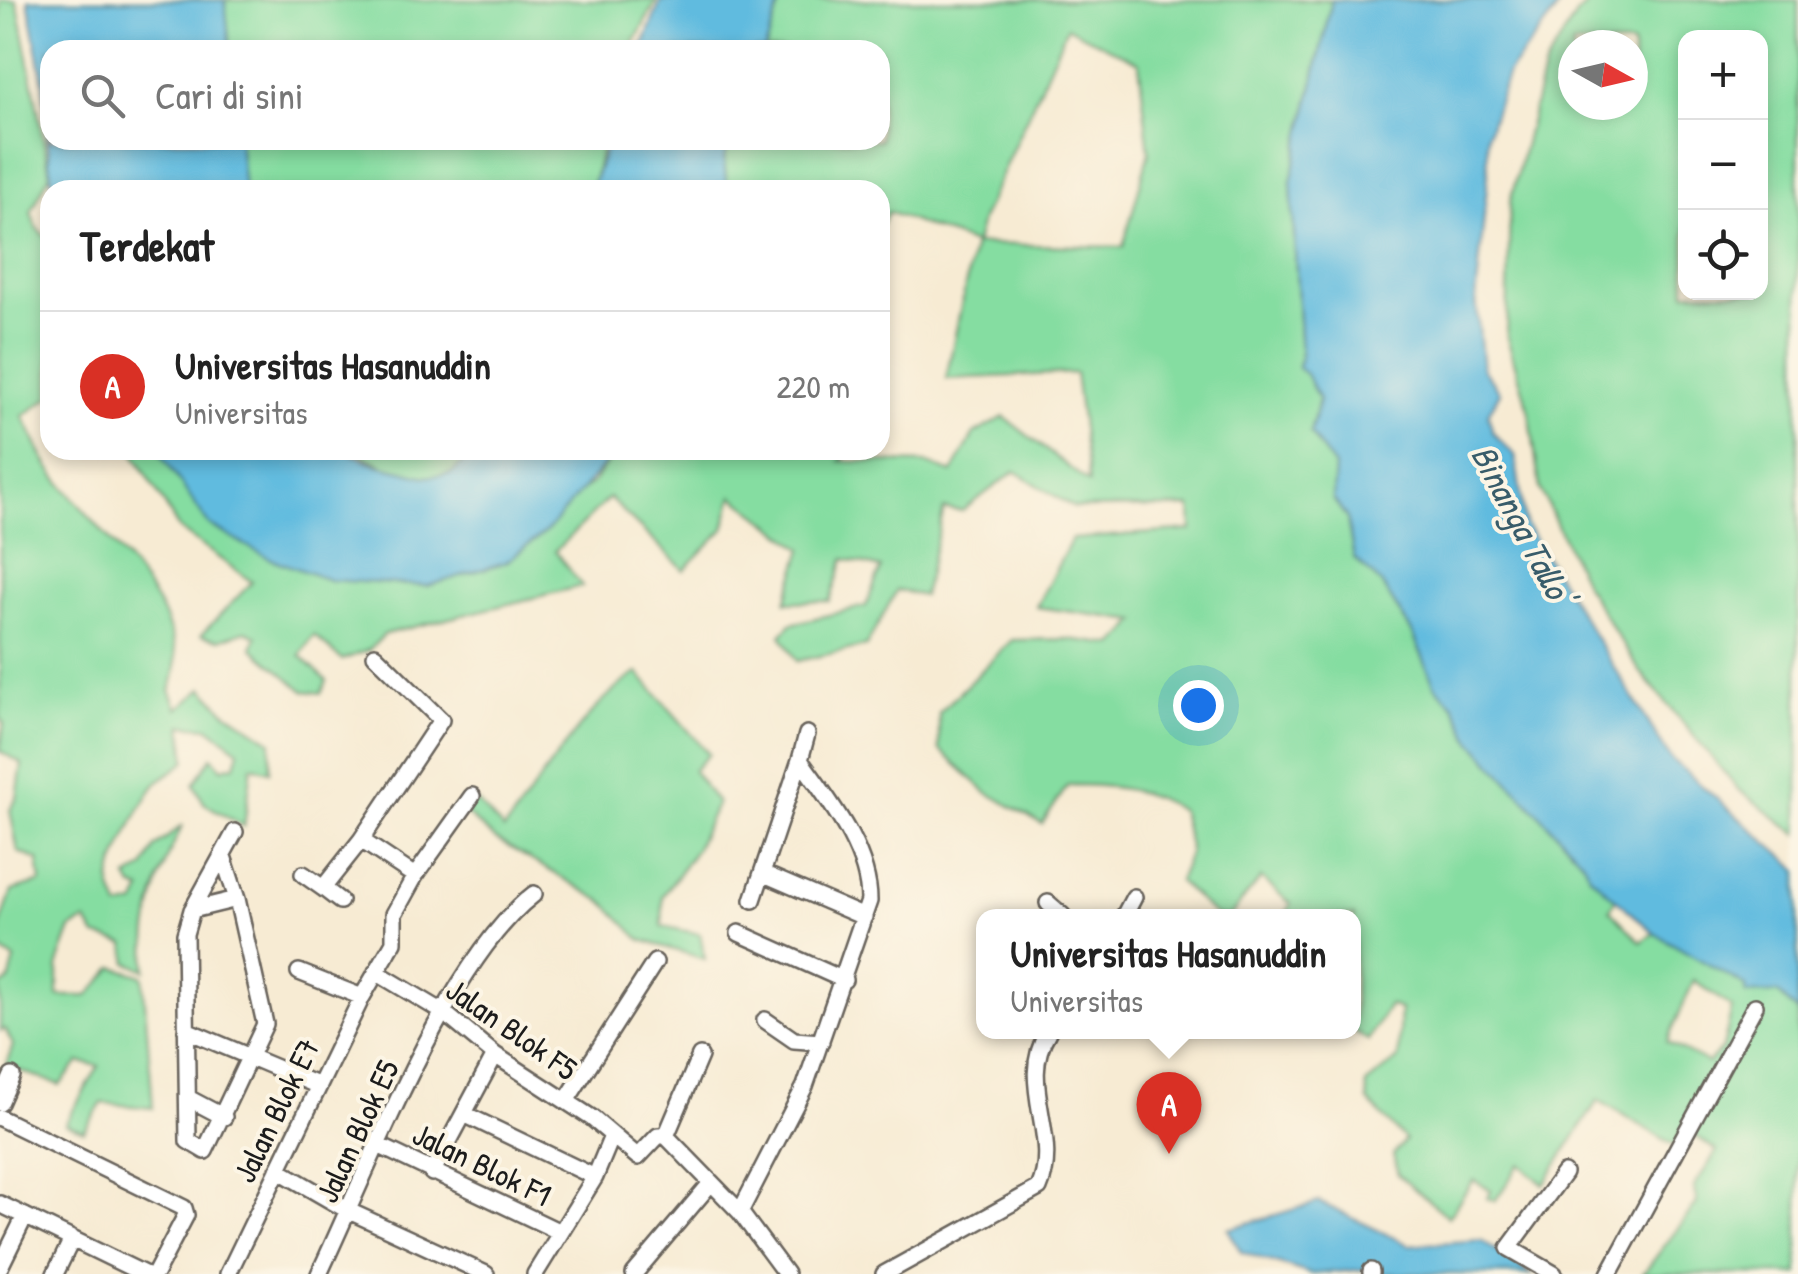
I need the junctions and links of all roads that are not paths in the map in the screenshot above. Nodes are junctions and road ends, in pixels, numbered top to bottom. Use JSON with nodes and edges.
{"nodes":[{"id":1,"x":376,"y":655,"type":"dead end"},
{"id":2,"x":807,"y":734,"type":"dead end"},
{"id":3,"x":800,"y":760,"type":"junction"},
{"id":4,"x":472,"y":796,"type":"dead end"},
{"id":5,"x":235,"y":832,"type":"dead end"},
{"id":6,"x":361,"y":840,"type":"junction"},
{"id":7,"x":223,"y":856,"type":"junction"},
{"id":8,"x":762,"y":872,"type":"junction"},
{"id":9,"x":303,"y":874,"type":"dead end"},
{"id":10,"x":415,"y":876,"type":"junction"},
{"id":11,"x":323,"y":888,"type":"junction"},
{"id":12,"x":534,"y":894,"type":"dead end"},
{"id":13,"x":1134,"y":898,"type":"dead end"},
{"id":14,"x":237,"y":899,"type":"junction"},
{"id":15,"x":752,"y":900,"type":"dead end"},
{"id":16,"x":340,"y":901,"type":"dead end"},
{"id":17,"x":1048,"y":904,"type":"dead end"},
{"id":18,"x":1054,"y":909,"type":"edge"},
{"id":19,"x":1128,"y":909,"type":"edge"},
{"id":20,"x":192,"y":910,"type":"junction"},
{"id":21,"x":864,"y":917,"type":"junction"},
{"id":22,"x":739,"y":933,"type":"dead end"},
{"id":23,"x":654,"y":962,"type":"dead end"},
{"id":24,"x":298,"y":972,"type":"dead end"},
{"id":25,"x":376,"y":972,"type":"junction"},
{"id":26,"x":844,"y":980,"type":"junction"},
{"id":27,"x":187,"y":989,"type":"junction"},
{"id":28,"x":362,"y":997,"type":"junction"},
{"id":29,"x":1755,"y":1006,"type":"dead end"},
{"id":30,"x":443,"y":1012,"type":"junction"},
{"id":31,"x":764,"y":1020,"type":"dead end"},
{"id":32,"x":186,"y":1030,"type":"junction"},
{"id":33,"x":202,"y":1037,"type":"junction"},
{"id":34,"x":1046,"y":1039,"type":"edge"},
{"id":35,"x":821,"y":1042,"type":"junction"},
{"id":36,"x":495,"y":1055,"type":"junction"},
{"id":37,"x":700,"y":1056,"type":"dead end"},
{"id":38,"x":252,"y":1059,"type":"junction"},
{"id":39,"x":12,"y":1076,"type":"dead end"},
{"id":40,"x":319,"y":1086,"type":"junction"},
{"id":41,"x":188,"y":1098,"type":"junction"},
{"id":42,"x":566,"y":1101,"type":"junction"},
{"id":43,"x":0,"y":1103,"type":"edge"},
{"id":44,"x":464,"y":1114,"type":"junction"},
{"id":45,"x":224,"y":1117,"type":"junction"},
{"id":46,"x":0,"y":1118,"type":"edge"},
{"id":47,"x":612,"y":1136,"type":"junction"},
{"id":48,"x":666,"y":1136,"type":"junction"},
{"id":49,"x":380,"y":1146,"type":"junction"},
{"id":50,"x":278,"y":1170,"type":"junction"},
{"id":51,"x":432,"y":1172,"type":"junction"},
{"id":52,"x":1564,"y":1173,"type":"dead end"},
{"id":53,"x":595,"y":1177,"type":"junction"},
{"id":54,"x":712,"y":1184,"type":"junction"},
{"id":55,"x":0,"y":1204,"type":"edge"},
{"id":56,"x":350,"y":1210,"type":"junction"},
{"id":57,"x":740,"y":1212,"type":"junction"},
{"id":58,"x":25,"y":1216,"type":"junction"},
{"id":59,"x":560,"y":1232,"type":"junction"},
{"id":60,"x":72,"y":1239,"type":"junction"},
{"id":61,"x":0,"y":1267,"type":"edge"},
{"id":62,"x":55,"y":1274,"type":"edge"},
{"id":63,"x":144,"y":1274,"type":"edge"},
{"id":64,"x":155,"y":1274,"type":"edge"},
{"id":65,"x":228,"y":1274,"type":"edge"},
{"id":66,"x":320,"y":1274,"type":"edge"},
{"id":67,"x":486,"y":1274,"type":"edge"},
{"id":68,"x":535,"y":1274,"type":"edge"},
{"id":69,"x":634,"y":1274,"type":"edge"},
{"id":70,"x":786,"y":1274,"type":"edge"},
{"id":71,"x":884,"y":1274,"type":"edge"},
{"id":72,"x":1554,"y":1274,"type":"edge"},
{"id":73,"x":1609,"y":1274,"type":"edge"}],
"edges":[{"from":1,"to":6,"type":"street"},
{"from":2,"to":3,"type":"street"},
{"from":3,"to":8,"type":"street"},
{"from":3,"to":21,"type":"street"},
{"from":4,"to":10,"type":"street","name":"Jalan Blok E7"},
{"from":5,"to":7,"type":"street"},
{"from":6,"to":10,"type":"street"},
{"from":6,"to":11,"type":"street"},
{"from":7,"to":14,"type":"street"},
{"from":7,"to":20,"type":"street"},
{"from":8,"to":15,"type":"street"},
{"from":8,"to":21,"type":"street"},
{"from":9,"to":11,"type":"street"},
{"from":10,"to":25,"type":"street","name":"Jalan Blok E7"},
{"from":11,"to":16,"type":"street"},
{"from":12,"to":30,"type":"street","name":"Jalan Blok E5"},
{"from":13,"to":19,"type":"street"},
{"from":14,"to":20,"type":"street"},
{"from":14,"to":38,"type":"street"},
{"from":17,"to":18,"type":"street"},
{"from":20,"to":27,"type":"street"},
{"from":21,"to":26,"type":"street"},
{"from":22,"to":26,"type":"street"},
{"from":23,"to":42,"type":"street"},
{"from":24,"to":28,"type":"street"},
{"from":25,"to":28,"type":"street","name":"Jalan Blok E7"},
{"from":25,"to":30,"type":"street","name":"Jalan Blok F5"},
{"from":26,"to":35,"type":"street"},
{"from":27,"to":32,"type":"street"},
{"from":27,"to":33,"type":"street"},
{"from":28,"to":40,"type":"street","name":"Jalan Blok E7"},
{"from":29,"to":73,"type":"street"},
{"from":30,"to":36,"type":"street","name":"Jalan Blok F5"},
{"from":30,"to":49,"type":"street","name":"Jalan Blok E5"},
{"from":31,"to":35,"type":"street"},
{"from":32,"to":33,"type":"street"},
{"from":32,"to":41,"type":"street"},
{"from":33,"to":38,"type":"street"},
{"from":34,"to":71,"type":"street"},
{"from":35,"to":57,"type":"street"},
{"from":36,"to":42,"type":"street","name":"Jalan Blok F5"},
{"from":36,"to":44,"type":"street"},
{"from":37,"to":48,"type":"street"},
{"from":38,"to":40,"type":"street"},
{"from":38,"to":45,"type":"street"},
{"from":39,"to":43,"type":"street"},
{"from":40,"to":50,"type":"street","name":"Jalan Blok E7"},
{"from":41,"to":45,"type":"street"},
{"from":41,"to":45,"type":"street"},
{"from":42,"to":47,"type":"street","name":"Jalan Blok F5"},
{"from":44,"to":51,"type":"street"},
{"from":44,"to":53,"type":"street"},
{"from":46,"to":64,"type":"street"},
{"from":47,"to":48,"type":"street"},
{"from":47,"to":53,"type":"street"},
{"from":48,"to":54,"type":"street"},
{"from":49,"to":51,"type":"street","name":"Jalan Blok F1"},
{"from":49,"to":56,"type":"street","name":"Jalan Blok E5"},
{"from":50,"to":56,"type":"street"},
{"from":50,"to":65,"type":"street","name":"Jalan Blok E7"},
{"from":51,"to":59,"type":"street","name":"Jalan Blok F1"},
{"from":52,"to":72,"type":"street"},
{"from":53,"to":59,"type":"street"},
{"from":54,"to":57,"type":"street"},
{"from":54,"to":69,"type":"street"},
{"from":55,"to":58,"type":"street"},
{"from":56,"to":66,"type":"street","name":"Jalan Blok E5"},
{"from":56,"to":67,"type":"street"},
{"from":57,"to":70,"type":"street"},
{"from":58,"to":60,"type":"street"},
{"from":58,"to":61,"type":"street"},
{"from":59,"to":68,"type":"street"},
{"from":60,"to":62,"type":"street"},
{"from":60,"to":63,"type":"street"}]}
